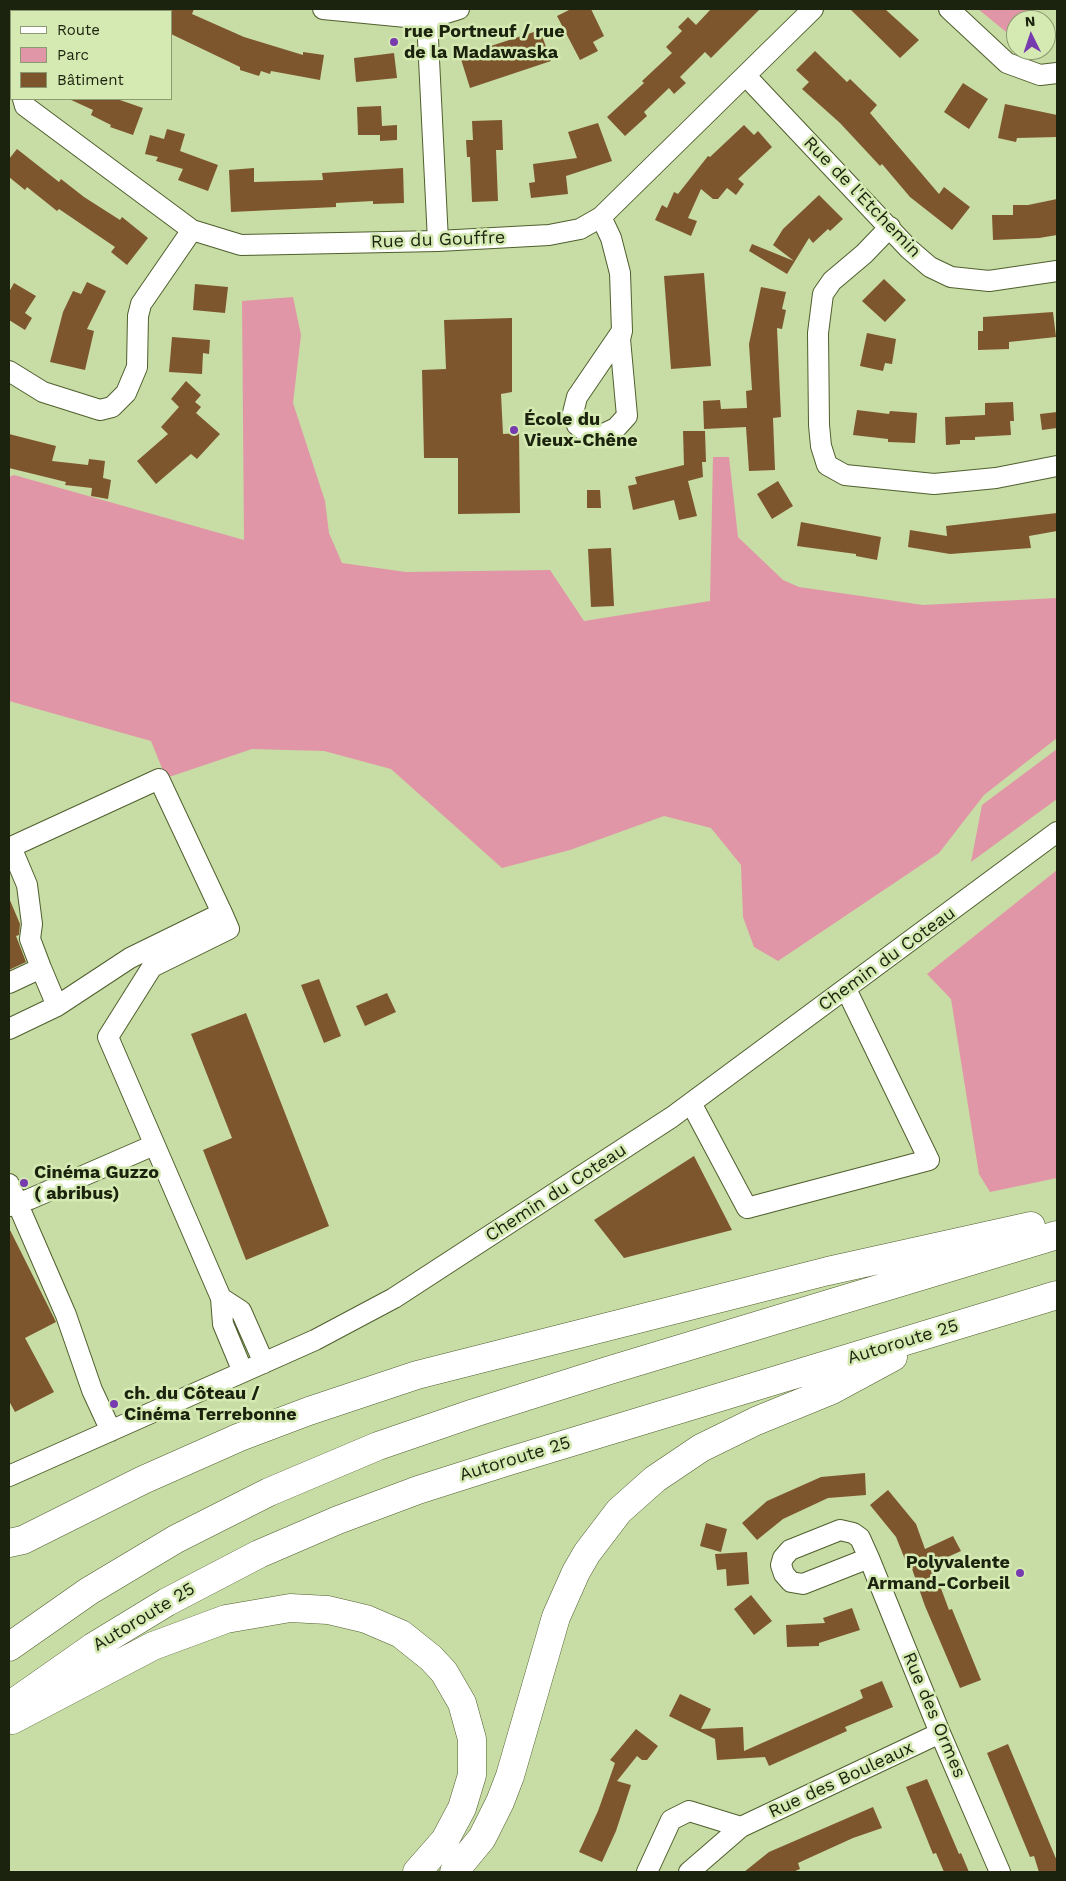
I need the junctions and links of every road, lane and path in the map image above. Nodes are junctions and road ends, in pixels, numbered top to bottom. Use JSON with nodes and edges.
{"nodes":[{"id":1,"x":323,"y":9,"type":"edge"},
{"id":2,"x":459,"y":9,"type":"edge"},
{"id":3,"x":813,"y":9,"type":"edge"},
{"id":4,"x":949,"y":9,"type":"edge"},
{"id":5,"x":427,"y":18,"type":"junction"},
{"id":6,"x":1057,"y":73,"type":"edge"},
{"id":7,"x":746,"y":76,"type":"junction"},
{"id":8,"x":23,"y":100,"type":"edge"},
{"id":9,"x":601,"y":217,"type":"junction"},
{"id":10,"x":890,"y":227,"type":"junction"},
{"id":11,"x":192,"y":230,"type":"junction"},
{"id":12,"x":438,"y":241,"type":"junction"},
{"id":13,"x":1057,"y":271,"type":"edge"},
{"id":14,"x":622,"y":331,"type":"junction"},
{"id":15,"x":9,"y":371,"type":"edge"},
{"id":16,"x":1057,"y":466,"type":"edge"},
{"id":17,"x":1057,"y":832,"type":"edge"},
{"id":18,"x":222,"y":913,"type":"junction"},
{"id":19,"x":40,"y":968,"type":"junction"},
{"id":20,"x":9,"y":983,"type":"edge"},
{"id":21,"x":846,"y":989,"type":"junction"},
{"id":22,"x":57,"y":1006,"type":"junction"},
{"id":23,"x":9,"y":1029,"type":"edge"},
{"id":24,"x":691,"y":1103,"type":"junction"},
{"id":25,"x":154,"y":1145,"type":"junction"},
{"id":26,"x":9,"y":1184,"type":"edge"},
{"id":27,"x":13,"y":1205,"type":"edge"},
{"id":28,"x":1057,"y":1220,"type":"edge"},
{"id":29,"x":1057,"y":1235,"type":"edge"},
{"id":30,"x":1057,"y":1295,"type":"edge"},
{"id":31,"x":221,"y":1298,"type":"junction"},
{"id":32,"x":946,"y":1329,"type":"junction"},
{"id":33,"x":264,"y":1363,"type":"junction"},
{"id":34,"x":243,"y":1372,"type":"junction"},
{"id":35,"x":111,"y":1431,"type":"junction"},
{"id":36,"x":9,"y":1476,"type":"edge"},
{"id":37,"x":9,"y":1543,"type":"edge"},
{"id":38,"x":869,"y":1558,"type":"dead end"},
{"id":39,"x":9,"y":1647,"type":"edge"},
{"id":40,"x":9,"y":1706,"type":"edge"},
{"id":41,"x":9,"y":1722,"type":"edge"},
{"id":42,"x":940,"y":1732,"type":"junction"},
{"id":43,"x":742,"y":1827,"type":"junction"},
{"id":44,"x":417,"y":1872,"type":"edge"},
{"id":45,"x":454,"y":1872,"type":"edge"},
{"id":46,"x":647,"y":1872,"type":"edge"},
{"id":47,"x":689,"y":1872,"type":"edge"},
{"id":48,"x":1000,"y":1872,"type":"edge"}],
"edges":[{"from":1,"to":5,"type":"street"},
{"from":2,"to":5,"type":"street"},
{"from":3,"to":7,"type":"street","name":"Rue du Gouffre"},
{"from":4,"to":6,"type":"street"},
{"from":5,"to":12,"type":"street"},
{"from":7,"to":9,"type":"street","name":"Rue du Gouffre"},
{"from":7,"to":10,"type":"street","name":"Rue de l'Etchemin"},
{"from":8,"to":11,"type":"street","name":"Rue du Gouffre"},
{"from":9,"to":12,"type":"street","name":"Rue du Gouffre"},
{"from":9,"to":14,"type":"street"},
{"from":10,"to":13,"type":"street","name":"Rue de l'Etchemin"},
{"from":10,"to":16,"type":"street"},
{"from":11,"to":12,"type":"street","name":"Rue du Gouffre"},
{"from":11,"to":15,"type":"street"},
{"from":14,"to":14,"type":"street"},
{"from":17,"to":21,"type":"street","name":"Chemin du Coteau"},
{"from":18,"to":19,"type":"street"},
{"from":18,"to":22,"type":"street"},
{"from":18,"to":25,"type":"street"},
{"from":19,"to":20,"type":"street"},
{"from":19,"to":22,"type":"street"},
{"from":21,"to":24,"type":"street","name":"Chemin du Coteau"},
{"from":21,"to":24,"type":"street"},
{"from":22,"to":23,"type":"street"},
{"from":24,"to":33,"type":"street","name":"Chemin du Coteau"},
{"from":25,"to":27,"type":"street"},
{"from":25,"to":31,"type":"street"},
{"from":26,"to":27,"type":"street"},
{"from":27,"to":35,"type":"street"},
{"from":28,"to":37,"type":"highway"},
{"from":29,"to":39,"type":"highway"},
{"from":30,"to":32,"type":"highway","name":"Autoroute 25"},
{"from":31,"to":33,"type":"street"},
{"from":31,"to":34,"type":"street"},
{"from":32,"to":40,"type":"highway","name":"Autoroute 25"},
{"from":32,"to":45,"type":"highway"},
{"from":33,"to":34,"type":"street","name":"Chemin du Coteau"},
{"from":34,"to":35,"type":"street","name":"Chemin du Coteau"},
{"from":35,"to":36,"type":"street","name":"Chemin du Coteau"},
{"from":38,"to":42,"type":"street","name":"Rue des Ormes"},
{"from":41,"to":44,"type":"highway"},
{"from":42,"to":43,"type":"street","name":"Rue des Bouleaux"},
{"from":42,"to":48,"type":"street","name":"Rue des Ormes"},
{"from":43,"to":46,"type":"street"},
{"from":43,"to":47,"type":"street","name":"Rue des Bouleaux"}]}
